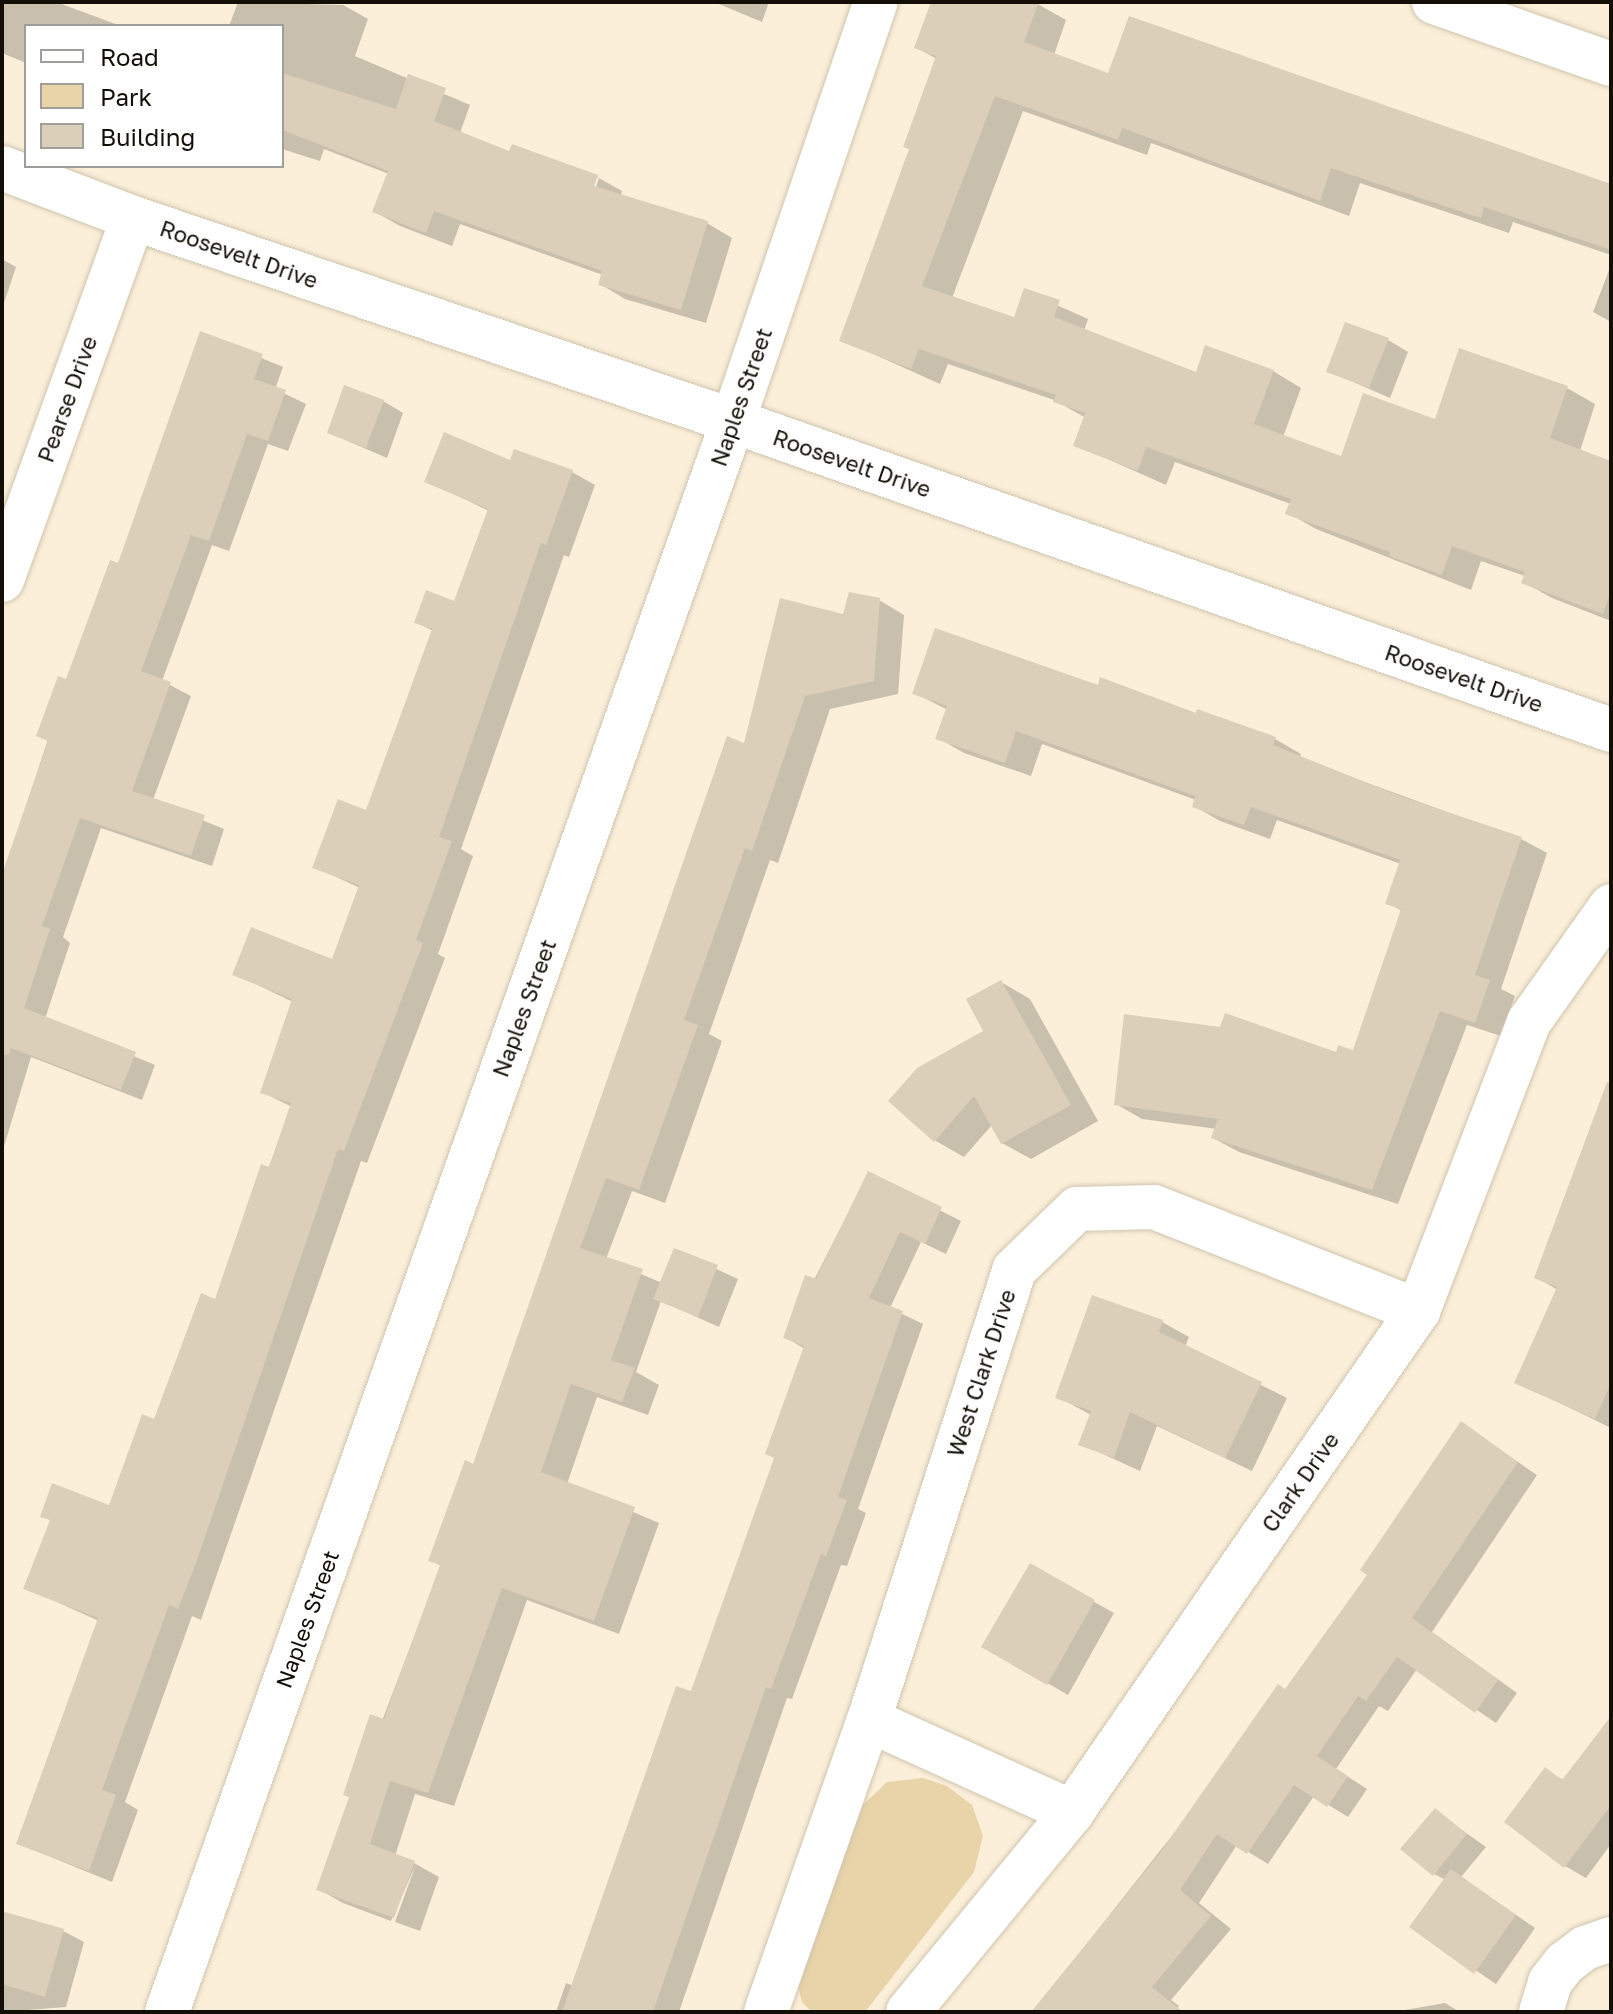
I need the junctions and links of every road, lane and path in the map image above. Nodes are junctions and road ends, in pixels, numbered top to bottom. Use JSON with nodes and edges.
{"nodes":[{"id":1,"x":876,"y":2,"type":"edge"},
{"id":2,"x":1434,"y":2,"type":"edge"},
{"id":3,"x":1611,"y":64,"type":"edge"},
{"id":4,"x":2,"y":168,"type":"edge"},
{"id":5,"x":133,"y":218,"type":"junction"},
{"id":6,"x":733,"y":421,"type":"junction"},
{"id":7,"x":2,"y":580,"type":"edge"},
{"id":8,"x":1611,"y":730,"type":"edge"},
{"id":9,"x":1611,"y":906,"type":"edge"},
{"id":10,"x":1418,"y":1311,"type":"junction"},
{"id":11,"x":869,"y":1720,"type":"junction"},
{"id":12,"x":1072,"y":1812,"type":"junction"},
{"id":13,"x":1611,"y":1939,"type":"edge"},
{"id":14,"x":167,"y":2012,"type":"edge"},
{"id":15,"x":766,"y":2012,"type":"edge"},
{"id":16,"x":908,"y":2012,"type":"edge"},
{"id":17,"x":1541,"y":2012,"type":"edge"}],
"edges":[{"from":1,"to":6,"type":"street","name":"Naples Street"},
{"from":2,"to":3,"type":"street"},
{"from":4,"to":5,"type":"street","name":"Roosevelt Drive"},
{"from":5,"to":6,"type":"street","name":"Roosevelt Drive"},
{"from":5,"to":7,"type":"street","name":"Pearse Drive"},
{"from":6,"to":8,"type":"street","name":"Roosevelt Drive"},
{"from":6,"to":14,"type":"street","name":"Naples Street"},
{"from":9,"to":10,"type":"street","name":"Clark Drive"},
{"from":10,"to":11,"type":"street","name":"West Clark Drive"},
{"from":10,"to":12,"type":"street","name":"Clark Drive"},
{"from":11,"to":12,"type":"street"},
{"from":11,"to":15,"type":"street","name":"West Clark Drive"},
{"from":12,"to":16,"type":"street","name":"Clark Drive"},
{"from":13,"to":17,"type":"street"}]}
